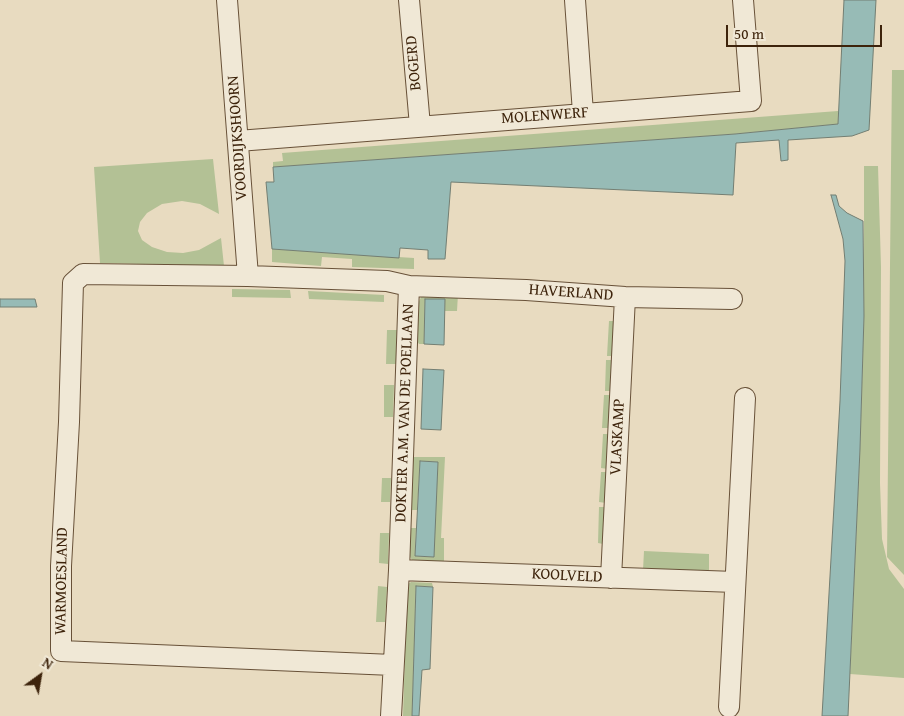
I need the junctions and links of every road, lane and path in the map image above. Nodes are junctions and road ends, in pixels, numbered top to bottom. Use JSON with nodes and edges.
{"nodes":[{"id":1,"x":227,"y":0,"type":"edge"},
{"id":2,"x":409,"y":0,"type":"edge"},
{"id":3,"x":575,"y":0,"type":"edge"},
{"id":4,"x":743,"y":0,"type":"edge"},
{"id":5,"x":584,"y":113,"type":"junction"},
{"id":6,"x":420,"y":126,"type":"junction"},
{"id":7,"x":238,"y":141,"type":"junction"},
{"id":8,"x":83,"y":274,"type":"joint"},
{"id":9,"x":248,"y":276,"type":"junction"},
{"id":10,"x":410,"y":286,"type":"junction"},
{"id":11,"x":625,"y":296,"type":"junction"},
{"id":12,"x":732,"y":298,"type":"dead end"},
{"id":13,"x":745,"y":398,"type":"dead end"},
{"id":14,"x":399,"y":570,"type":"junction"},
{"id":15,"x":612,"y":578,"type":"junction"},
{"id":16,"x":735,"y":582,"type":"junction"},
{"id":17,"x":393,"y":664,"type":"junction"},
{"id":18,"x":729,"y":707,"type":"dead end"},
{"id":19,"x":390,"y":716,"type":"edge"}],
"edges":[{"from":1,"to":7,"type":"street","name":"VOORDIJKSHOORN"},
{"from":2,"to":6,"type":"street","name":"BOGERD"},
{"from":3,"to":5,"type":"street"},
{"from":4,"to":5,"type":"street","name":"MOLENWERF"},
{"from":5,"to":6,"type":"street","name":"MOLENWERF"},
{"from":6,"to":7,"type":"street","name":"MOLENWERF"},
{"from":7,"to":9,"type":"street","name":"VOORDIJKSHOORN"},
{"from":8,"to":9,"type":"street","name":"DOKTER A.M. VAN DE POELLAAN"},
{"from":8,"to":17,"type":"street","name":"WARMOESLAND"},
{"from":9,"to":10,"type":"street","name":"DOKTER A.M. VAN DE POELLAAN"},
{"from":10,"to":11,"type":"street","name":"HAVERLAND"},
{"from":10,"to":14,"type":"street","name":"DOKTER A.M. VAN DE POELLAAN"},
{"from":11,"to":12,"type":"street","name":"HAVERLAND"},
{"from":11,"to":15,"type":"street","name":"VLASKAMP"},
{"from":13,"to":16,"type":"street"},
{"from":14,"to":15,"type":"street","name":"KOOLVELD"},
{"from":14,"to":17,"type":"street","name":"DOKTER A.M. VAN DE POELLAAN"},
{"from":15,"to":16,"type":"street","name":"KOOLVELD"},
{"from":16,"to":18,"type":"street"},
{"from":17,"to":19,"type":"street","name":"DOKTER A.M. VAN DE POELLAAN"}]}
